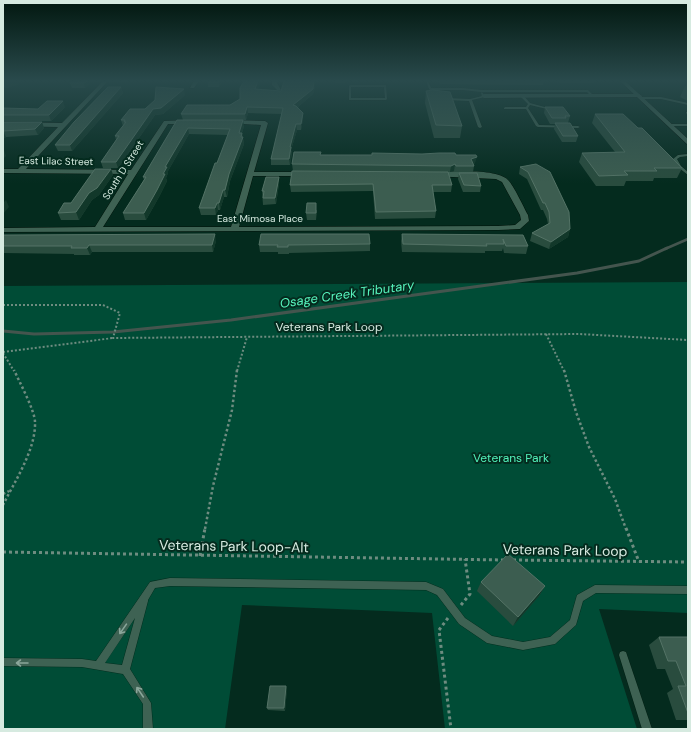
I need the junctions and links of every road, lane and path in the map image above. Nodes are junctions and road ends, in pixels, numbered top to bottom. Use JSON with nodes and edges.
{"nodes":[{"id":1,"x":73,"y":115,"type":"edge"},
{"id":2,"x":476,"y":115,"type":"edge"},
{"id":3,"x":531,"y":115,"type":"edge"},
{"id":4,"x":660,"y":115,"type":"edge"},
{"id":5,"x":197,"y":122,"type":"edge"},
{"id":6,"x":219,"y":122,"type":"edge"},
{"id":7,"x":3,"y":124,"type":"edge"},
{"id":8,"x":669,"y":124,"type":"junction"},
{"id":9,"x":64,"y":125,"type":"junction"},
{"id":10,"x":688,"y":125,"type":"edge"},
{"id":11,"x":480,"y":127,"type":"dead end"},
{"id":12,"x":578,"y":127,"type":"dead end"},
{"id":13,"x":688,"y":143,"type":"edge"},
{"id":14,"x":688,"y":155,"type":"edge"},
{"id":15,"x":3,"y":170,"type":"edge"},
{"id":16,"x":20,"y":170,"type":"junction"},
{"id":17,"x":133,"y":172,"type":"junction"},
{"id":18,"x":250,"y":174,"type":"junction"},
{"id":19,"x":314,"y":174,"type":"edge"},
{"id":20,"x":425,"y":174,"type":"edge"},
{"id":21,"x":688,"y":174,"type":"edge"},
{"id":22,"x":98,"y":229,"type":"junction"},
{"id":23,"x":234,"y":229,"type":"junction"},
{"id":24,"x":3,"y":230,"type":"edge"},
{"id":25,"x":3,"y":305,"type":"edge"},
{"id":26,"x":546,"y":334,"type":"junction"},
{"id":27,"x":247,"y":337,"type":"junction"},
{"id":28,"x":113,"y":338,"type":"junction"},
{"id":29,"x":688,"y":340,"type":"edge"},
{"id":30,"x":3,"y":353,"type":"edge"},
{"id":31,"x":10,"y":491,"type":"junction"},
{"id":32,"x":3,"y":494,"type":"edge"},
{"id":33,"x":3,"y":505,"type":"edge"},
{"id":34,"x":3,"y":552,"type":"edge"},
{"id":35,"x":200,"y":556,"type":"junction"},
{"id":36,"x":464,"y":559,"type":"junction"},
{"id":37,"x":504,"y":560,"type":"edge"},
{"id":38,"x":512,"y":560,"type":"edge"},
{"id":39,"x":639,"y":562,"type":"junction"},
{"id":40,"x":688,"y":562,"type":"edge"},
{"id":41,"x":688,"y":590,"type":"edge"},
{"id":42,"x":145,"y":597,"type":"junction"},
{"id":43,"x":462,"y":604,"type":"dead end"},
{"id":44,"x":446,"y":621,"type":"dead end"},
{"id":45,"x":623,"y":655,"type":"dead end"},
{"id":46,"x":3,"y":662,"type":"edge"},
{"id":47,"x":98,"y":666,"type":"junction"},
{"id":48,"x":125,"y":670,"type":"junction"},
{"id":49,"x":148,"y":729,"type":"edge"},
{"id":50,"x":451,"y":729,"type":"edge"},
{"id":51,"x":647,"y":729,"type":"edge"}],
"edges":[{"from":1,"to":9,"type":"street"},
{"from":2,"to":11,"type":"lane"},
{"from":3,"to":12,"type":"lane"},
{"from":4,"to":8,"type":"street"},
{"from":5,"to":17,"type":"street","name":"South D Street"},
{"from":6,"to":18,"type":"street"},
{"from":7,"to":9,"type":"street"},
{"from":8,"to":10,"type":"lane"},
{"from":8,"to":13,"type":"street"},
{"from":9,"to":16,"type":"street"},
{"from":14,"to":21,"type":"lane"},
{"from":15,"to":16,"type":"street","name":"East Lilac Street"},
{"from":16,"to":17,"type":"street","name":"East Lilac Street"},
{"from":17,"to":22,"type":"street","name":"South D Street"},
{"from":18,"to":19,"type":"street"},
{"from":18,"to":23,"type":"street"},
{"from":20,"to":23,"type":"street","name":"East Mimosa Place"},
{"from":22,"to":23,"type":"street","name":"East Mimosa Place"},
{"from":22,"to":24,"type":"street","name":"East Mimosa Place"},
{"from":25,"to":28,"type":"path"},
{"from":26,"to":27,"type":"path","name":"Veterans Park Loop"},
{"from":26,"to":29,"type":"path","name":"Veterans Park Loop"},
{"from":26,"to":39,"type":"path"},
{"from":27,"to":28,"type":"path","name":"Veterans Park Loop"},
{"from":27,"to":35,"type":"path"},
{"from":28,"to":30,"type":"path","name":"Veterans Park Loop"},
{"from":30,"to":31,"type":"path"},
{"from":31,"to":32,"type":"path"},
{"from":31,"to":33,"type":"path"},
{"from":34,"to":35,"type":"path","name":"Veterans Park Loop-Alt"},
{"from":35,"to":36,"type":"path","name":"Veterans Park Loop-Alt"},
{"from":36,"to":37,"type":"path","name":"Veterans Park Loop"},
{"from":36,"to":43,"type":"path"},
{"from":38,"to":39,"type":"path","name":"Veterans Park Loop"},
{"from":39,"to":40,"type":"path","name":"Veterans Park Loop"},
{"from":41,"to":42,"type":"lane"},
{"from":42,"to":47,"type":"lane","one_way":true},
{"from":42,"to":48,"type":"lane"},
{"from":44,"to":50,"type":"path"},
{"from":45,"to":51,"type":"lane"},
{"from":47,"to":46,"type":"lane","one_way":true},
{"from":47,"to":48,"type":"lane"},
{"from":49,"to":48,"type":"lane","one_way":true}]}
